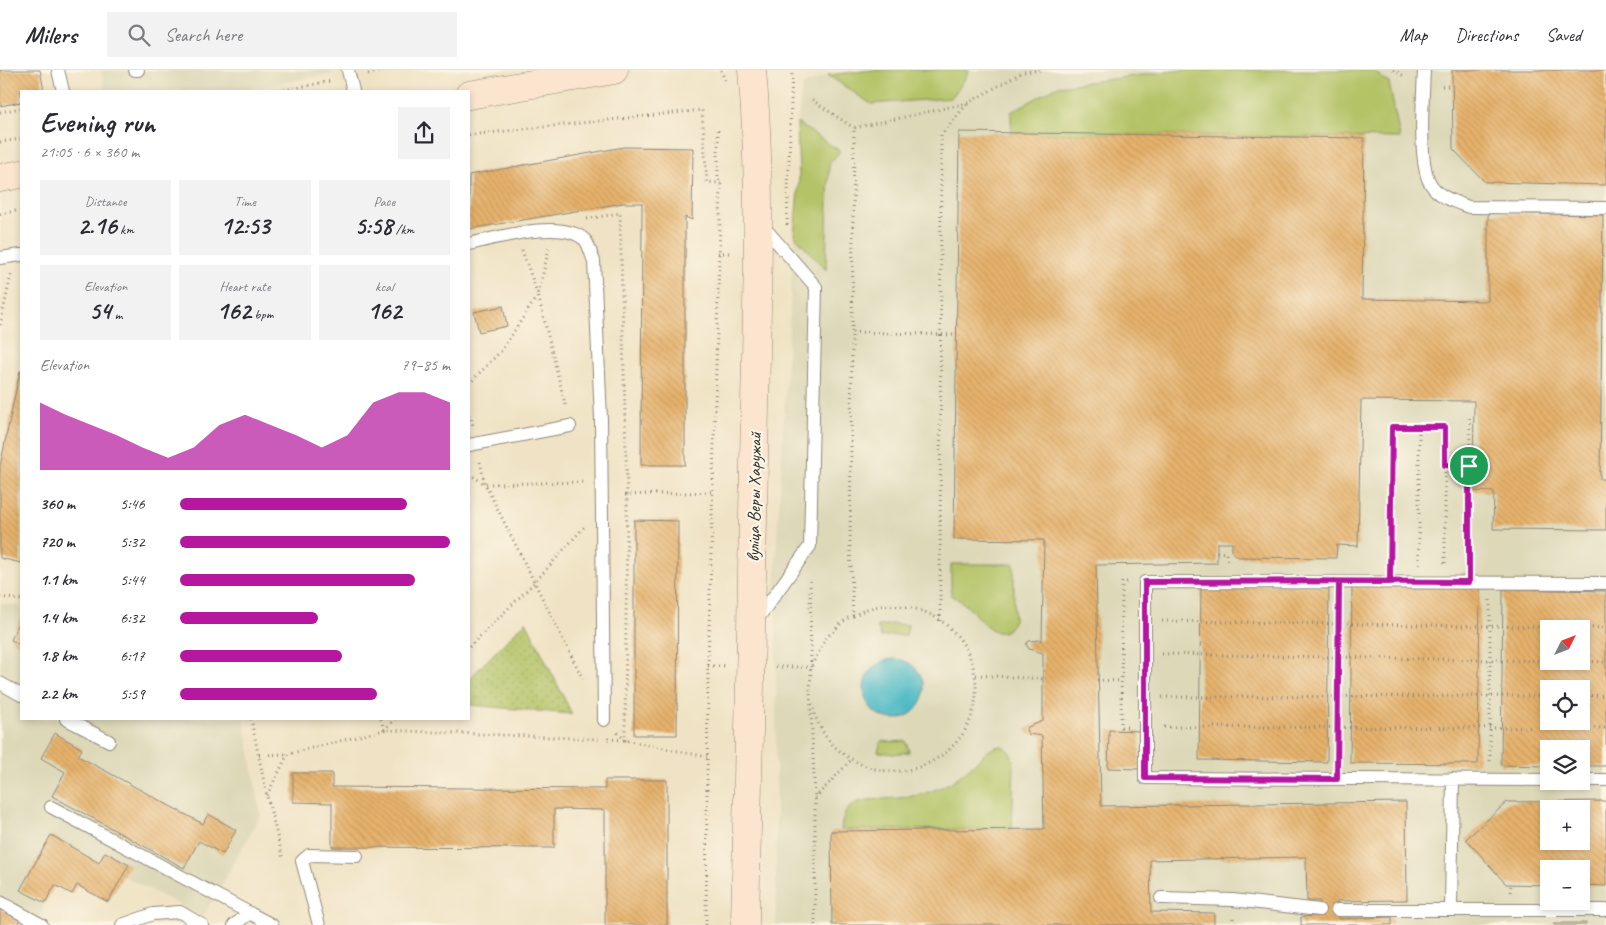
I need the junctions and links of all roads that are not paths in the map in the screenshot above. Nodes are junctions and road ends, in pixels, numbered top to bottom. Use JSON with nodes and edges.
{"nodes":[{"id":1,"x":58,"y":70,"type":"edge"},
{"id":2,"x":348,"y":70,"type":"edge"},
{"id":3,"x":614,"y":70,"type":"edge"},
{"id":4,"x":752,"y":70,"type":"edge"},
{"id":5,"x":1424,"y":70,"type":"edge"},
{"id":6,"x":63,"y":90,"type":"edge"},
{"id":7,"x":354,"y":90,"type":"edge"},
{"id":8,"x":470,"y":94,"type":"edge"},
{"id":9,"x":20,"y":174,"type":"edge"},
{"id":10,"x":0,"y":178,"type":"edge"},
{"id":11,"x":1606,"y":208,"type":"edge"},
{"id":12,"x":758,"y":220,"type":"junction"},
{"id":13,"x":470,"y":244,"type":"edge"},
{"id":14,"x":18,"y":256,"type":"edge"},
{"id":15,"x":0,"y":258,"type":"edge"},
{"id":16,"x":570,"y":426,"type":"road end"},
{"id":17,"x":470,"y":445,"type":"edge"},
{"id":18,"x":1606,"y":583,"type":"edge"},
{"id":19,"x":752,"y":627,"type":"junction"},
{"id":20,"x":0,"y":683,"type":"edge"},
{"id":21,"x":20,"y":693,"type":"edge"},
{"id":22,"x":68,"y":720,"type":"edge"},
{"id":23,"x":604,"y":720,"type":"dead end"},
{"id":24,"x":108,"y":741,"type":"dead end"},
{"id":25,"x":1453,"y":779,"type":"junction"},
{"id":26,"x":1540,"y":780,"type":"edge"},
{"id":27,"x":1590,"y":780,"type":"edge"},
{"id":28,"x":1606,"y":780,"type":"edge"},
{"id":29,"x":51,"y":807,"type":"dead end"},
{"id":30,"x":357,"y":856,"type":"dead end"},
{"id":31,"x":1161,"y":898,"type":"dead end"},
{"id":32,"x":0,"y":902,"type":"edge"},
{"id":33,"x":1320,"y":910,"type":"dead end"},
{"id":34,"x":1337,"y":910,"type":"dead end"},
{"id":35,"x":1451,"y":910,"type":"junction"},
{"id":36,"x":1606,"y":910,"type":"edge"},
{"id":37,"x":250,"y":913,"type":"junction"},
{"id":38,"x":42,"y":925,"type":"edge"},
{"id":39,"x":122,"y":925,"type":"edge"},
{"id":40,"x":202,"y":925,"type":"edge"},
{"id":41,"x":234,"y":925,"type":"edge"},
{"id":42,"x":272,"y":925,"type":"edge"},
{"id":43,"x":319,"y":925,"type":"edge"},
{"id":44,"x":745,"y":925,"type":"edge"}],
"edges":[{"from":1,"to":6,"type":"lane"},
{"from":2,"to":7,"type":"lane"},
{"from":3,"to":8,"type":"main road"},
{"from":4,"to":12,"type":"main road","name":"вуліца Веры Харужай"},
{"from":5,"to":11,"type":"lane"},
{"from":9,"to":10,"type":"main road"},
{"from":12,"to":19,"type":"main road","name":"вуліца Веры Харужай"},
{"from":12,"to":19,"type":"lane"},
{"from":13,"to":23,"type":"lane"},
{"from":14,"to":15,"type":"lane"},
{"from":16,"to":17,"type":"lane"},
{"from":18,"to":25,"type":"lane"},
{"from":19,"to":44,"type":"main road","name":"вуліца Веры Харужай"},
{"from":20,"to":21,"type":"lane"},
{"from":22,"to":24,"type":"lane"},
{"from":25,"to":26,"type":"lane"},
{"from":25,"to":35,"type":"lane"},
{"from":27,"to":28,"type":"lane"},
{"from":29,"to":37,"type":"lane"},
{"from":30,"to":43,"type":"lane"},
{"from":31,"to":33,"type":"lane"},
{"from":32,"to":38,"type":"lane"},
{"from":34,"to":35,"type":"lane"},
{"from":35,"to":36,"type":"lane"},
{"from":37,"to":41,"type":"lane"},
{"from":37,"to":42,"type":"lane"},
{"from":39,"to":40,"type":"lane"}]}
